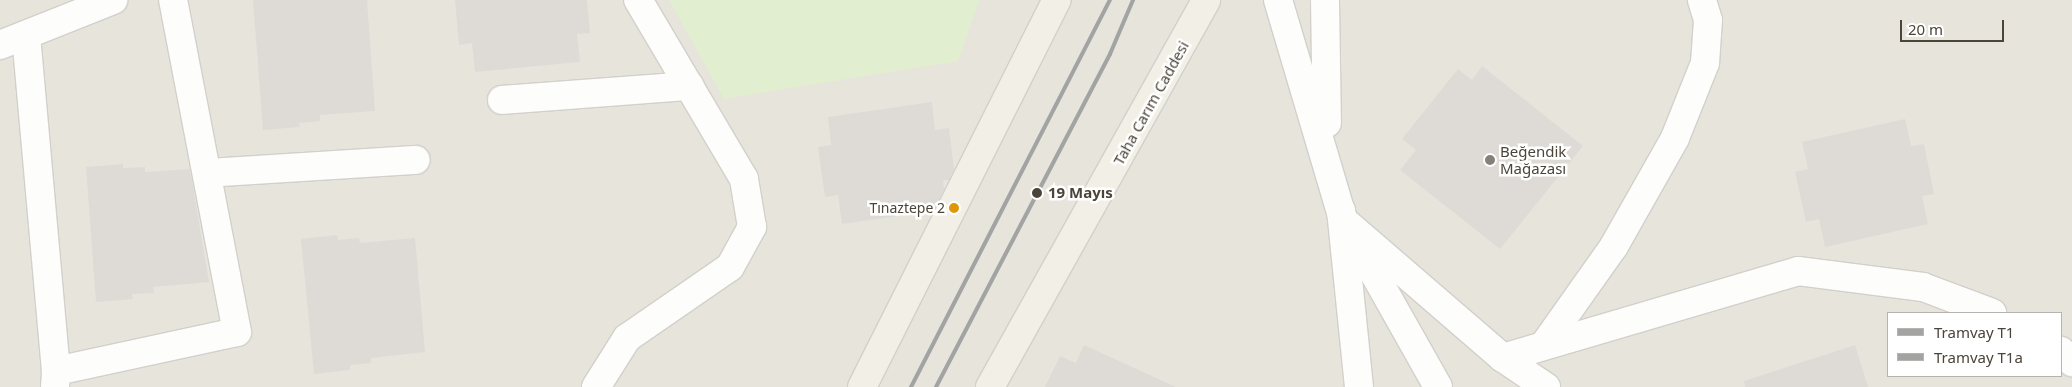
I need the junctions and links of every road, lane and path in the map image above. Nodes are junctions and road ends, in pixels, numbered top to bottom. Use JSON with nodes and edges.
{"nodes":[{"id":1,"x":113,"y":0,"type":"edge"},
{"id":2,"x":173,"y":0,"type":"edge"},
{"id":3,"x":638,"y":0,"type":"edge"},
{"id":4,"x":1057,"y":0,"type":"edge"},
{"id":5,"x":1206,"y":0,"type":"edge"},
{"id":6,"x":1278,"y":0,"type":"edge"},
{"id":7,"x":1325,"y":0,"type":"edge"},
{"id":8,"x":1702,"y":0,"type":"edge"},
{"id":9,"x":26,"y":35,"type":"junction"},
{"id":10,"x":0,"y":45,"type":"edge"},
{"id":11,"x":689,"y":86,"type":"junction"},
{"id":12,"x":502,"y":100,"type":"dead end"},
{"id":13,"x":416,"y":160,"type":"dead end"},
{"id":14,"x":207,"y":173,"type":"junction"},
{"id":15,"x":1343,"y":220,"type":"junction"},
{"id":16,"x":1989,"y":312,"type":"edge"},
{"id":17,"x":1544,"y":345,"type":"junction"},
{"id":18,"x":2062,"y":352,"type":"edge"},
{"id":19,"x":1503,"y":358,"type":"junction"},
{"id":20,"x":2072,"y":362,"type":"edge"},
{"id":21,"x":55,"y":379,"type":"edge"},
{"id":22,"x":596,"y":387,"type":"edge"},
{"id":23,"x":862,"y":387,"type":"edge"},
{"id":24,"x":990,"y":387,"type":"edge"},
{"id":25,"x":1359,"y":387,"type":"edge"},
{"id":26,"x":1438,"y":387,"type":"edge"},
{"id":27,"x":1546,"y":387,"type":"edge"}],
"edges":[{"from":1,"to":9,"type":"street"},
{"from":2,"to":14,"type":"street"},
{"from":3,"to":11,"type":"street"},
{"from":4,"to":23,"type":"main road"},
{"from":5,"to":24,"type":"main road","name":"Taha Carım Caddesi"},
{"from":6,"to":15,"type":"street"},
{"from":7,"to":15,"type":"street"},
{"from":8,"to":17,"type":"street"},
{"from":9,"to":10,"type":"street"},
{"from":9,"to":21,"type":"street"},
{"from":11,"to":12,"type":"street"},
{"from":11,"to":22,"type":"street"},
{"from":13,"to":14,"type":"street"},
{"from":14,"to":21,"type":"street"},
{"from":15,"to":19,"type":"street"},
{"from":15,"to":25,"type":"street"},
{"from":15,"to":26,"type":"street"},
{"from":16,"to":17,"type":"street"},
{"from":17,"to":19,"type":"street"},
{"from":18,"to":20,"type":"street"},
{"from":19,"to":27,"type":"street"}]}
